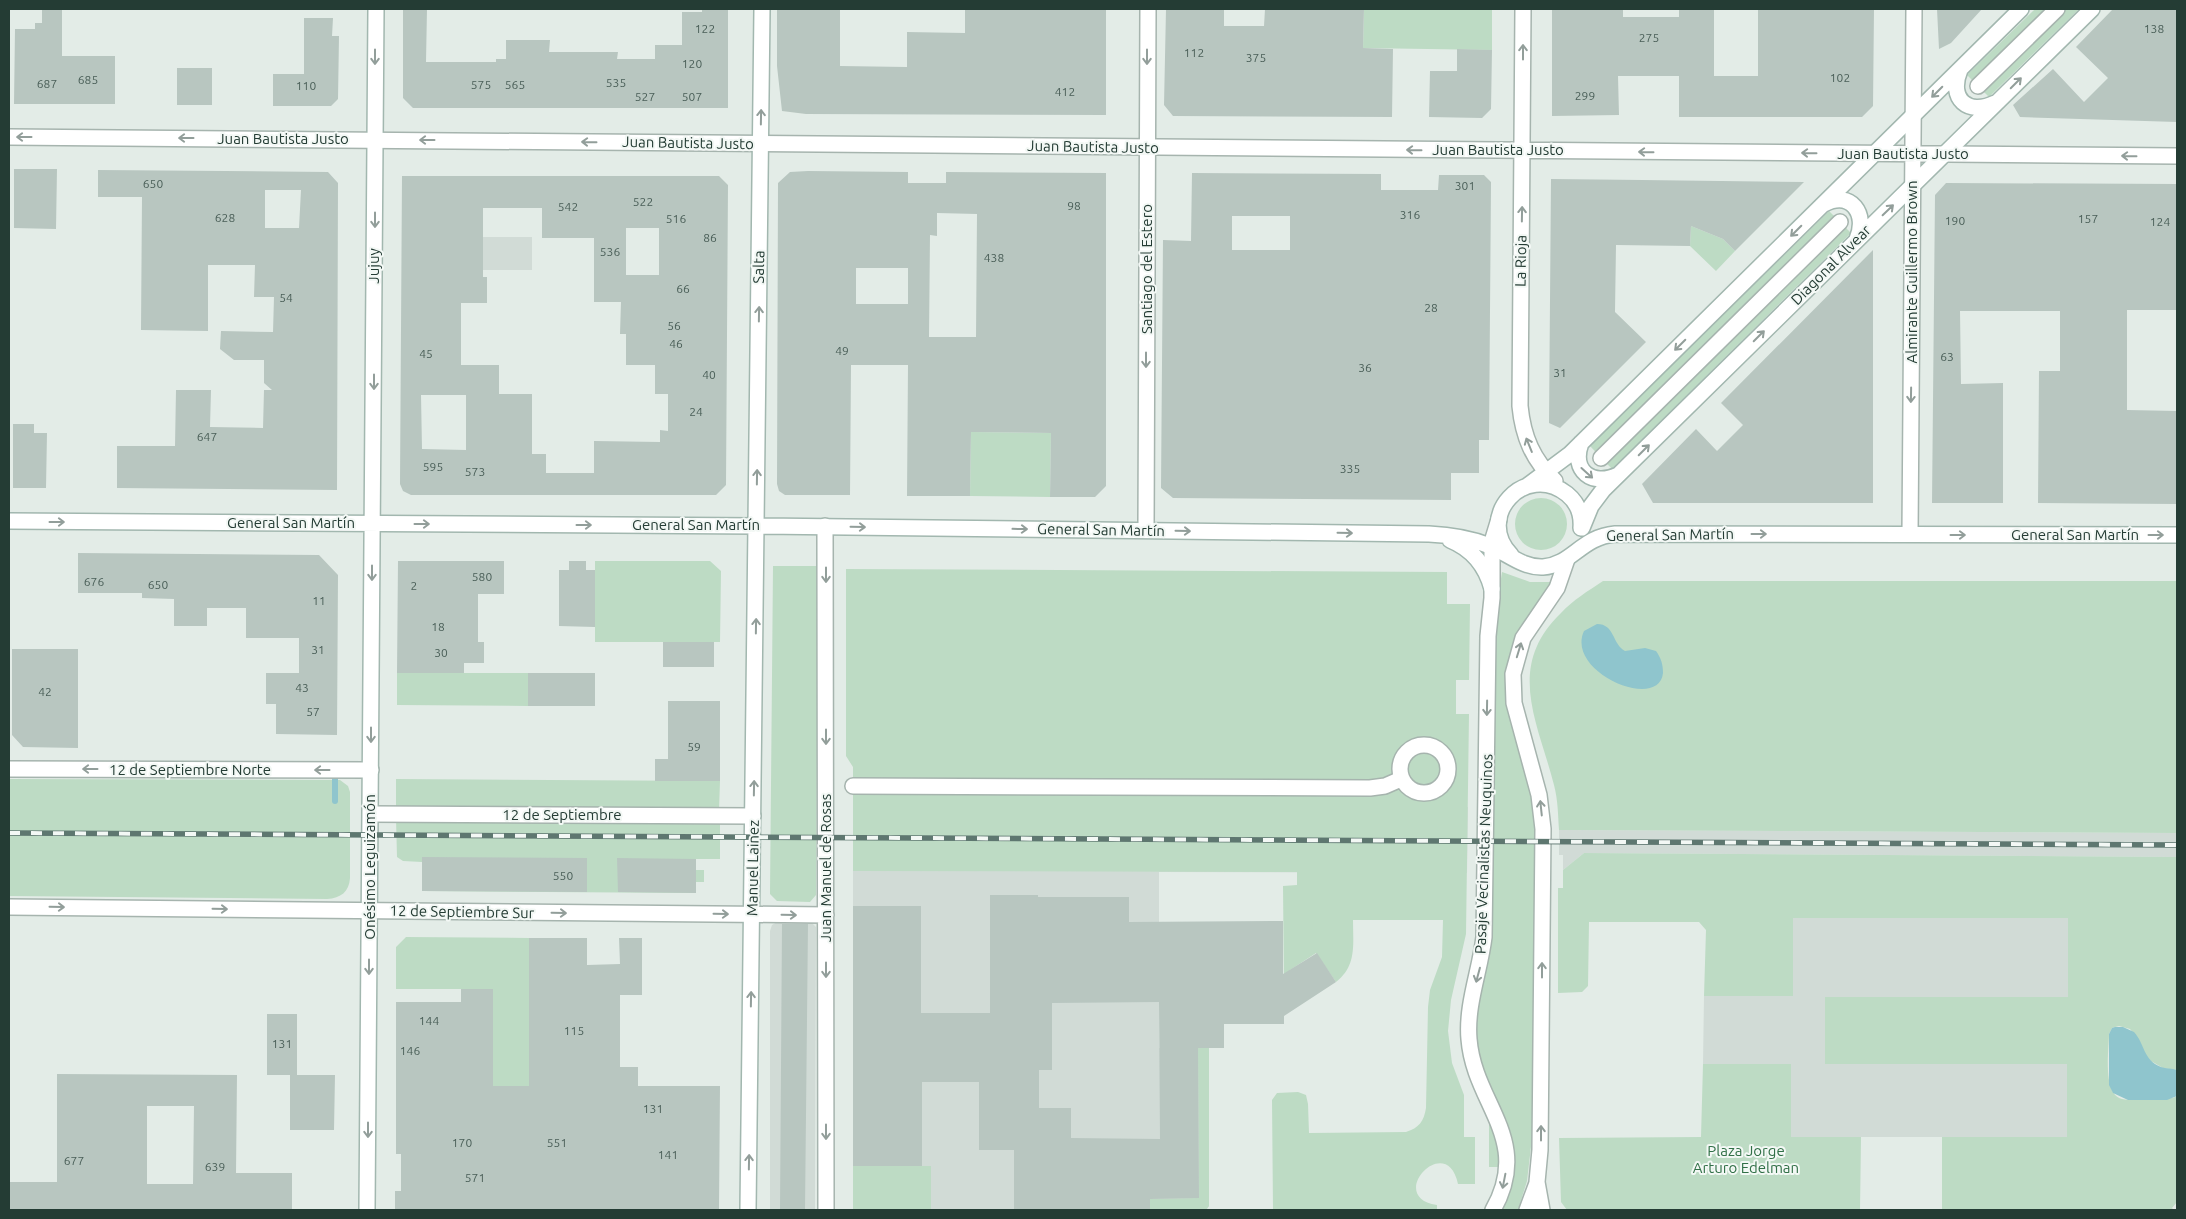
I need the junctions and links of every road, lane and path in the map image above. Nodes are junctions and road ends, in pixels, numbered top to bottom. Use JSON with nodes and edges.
{"nodes":[{"id":1,"x":376,"y":9,"type":"edge"},
{"id":2,"x":762,"y":9,"type":"edge"},
{"id":3,"x":1148,"y":9,"type":"edge"},
{"id":4,"x":1523,"y":9,"type":"edge"},
{"id":5,"x":1914,"y":9,"type":"edge"},
{"id":6,"x":2021,"y":9,"type":"edge"},
{"id":7,"x":2057,"y":9,"type":"edge"},
{"id":8,"x":2092,"y":9,"type":"edge"},
{"id":9,"x":1960,"y":69,"type":"junction"},
{"id":10,"x":1978,"y":86,"type":"dead end"},
{"id":11,"x":1996,"y":103,"type":"junction"},
{"id":12,"x":1913,"y":115,"type":"junction"},
{"id":13,"x":9,"y":137,"type":"edge"},
{"id":14,"x":375,"y":140,"type":"junction"},
{"id":15,"x":760,"y":144,"type":"junction"},
{"id":16,"x":1147,"y":147,"type":"junction"},
{"id":17,"x":1522,"y":150,"type":"junction"},
{"id":18,"x":1874,"y":154,"type":"junction"},
{"id":19,"x":1913,"y":154,"type":"junction"},
{"id":20,"x":1944,"y":154,"type":"junction"},
{"id":21,"x":2177,"y":156,"type":"edge"},
{"id":22,"x":1913,"y":185,"type":"junction"},
{"id":23,"x":1823,"y":205,"type":"junction"},
{"id":24,"x":1840,"y":222,"type":"dead end"},
{"id":25,"x":1857,"y":239,"type":"junction"},
{"id":26,"x":1581,"y":443,"type":"junction"},
{"id":27,"x":1601,"y":458,"type":"dead end"},
{"id":28,"x":1546,"y":473,"type":"junction"},
{"id":29,"x":1618,"y":475,"type":"junction"},
{"id":30,"x":1527,"y":486,"type":"junction"},
{"id":31,"x":1570,"y":496,"type":"junction"},
{"id":32,"x":1498,"y":519,"type":"junction"},
{"id":33,"x":9,"y":521,"type":"edge"},
{"id":34,"x":373,"y":524,"type":"junction"},
{"id":35,"x":757,"y":526,"type":"junction"},
{"id":36,"x":825,"y":526,"type":"junction"},
{"id":37,"x":1582,"y":528,"type":"junction"},
{"id":38,"x":1146,"y":530,"type":"junction"},
{"id":39,"x":1429,"y":534,"type":"junction"},
{"id":40,"x":1910,"y":534,"type":"junction"},
{"id":41,"x":2177,"y":535,"type":"edge"},
{"id":42,"x":1492,"y":546,"type":"junction"},
{"id":43,"x":1571,"y":555,"type":"junction"},
{"id":44,"x":1518,"y":561,"type":"junction"},
{"id":45,"x":1492,"y":589,"type":"junction"},
{"id":46,"x":9,"y":769,"type":"edge"},
{"id":47,"x":371,"y":770,"type":"junction"},
{"id":48,"x":1401,"y":779,"type":"dead end"},
{"id":49,"x":853,"y":786,"type":"dead end"},
{"id":50,"x":371,"y":814,"type":"junction"},
{"id":51,"x":753,"y":816,"type":"junction"},
{"id":52,"x":9,"y":907,"type":"edge"},
{"id":53,"x":370,"y":911,"type":"junction"},
{"id":54,"x":752,"y":915,"type":"junction"},
{"id":55,"x":826,"y":915,"type":"junction"},
{"id":56,"x":1537,"y":1182,"type":"junction"},
{"id":57,"x":367,"y":1210,"type":"edge"},
{"id":58,"x":748,"y":1210,"type":"edge"},
{"id":59,"x":826,"y":1210,"type":"edge"},
{"id":60,"x":1493,"y":1210,"type":"edge"},
{"id":61,"x":1527,"y":1210,"type":"edge"},
{"id":62,"x":1542,"y":1210,"type":"edge"}],
"edges":[{"from":1,"to":14,"type":"street","name":"Jujuy","one_way":true},
{"from":15,"to":2,"type":"street","name":"Salta","one_way":true},
{"from":3,"to":16,"type":"street","name":"Santiago del Estero","one_way":true},
{"from":17,"to":4,"type":"street","name":"La Rioja","one_way":true},
{"from":5,"to":12,"type":"street","name":"Almirante Guillermo Brown"},
{"from":6,"to":9,"type":"street"},
{"from":7,"to":10,"type":"street"},
{"from":11,"to":8,"type":"street","name":"Diagonal Alvear","one_way":true},
{"from":9,"to":11,"type":"street"},
{"from":9,"to":12,"type":"street","one_way":true},
{"from":11,"to":20,"type":"street","name":"Diagonal Alvear"},
{"from":12,"to":18,"type":"street"},
{"from":12,"to":19,"type":"street","name":"Almirante Guillermo Brown"},
{"from":14,"to":13,"type":"street","name":"Juan Bautista Justo","one_way":true},
{"from":15,"to":14,"type":"street","name":"Juan Bautista Justo","one_way":true},
{"from":14,"to":34,"type":"street","name":"Jujuy","one_way":true},
{"from":15,"to":16,"type":"street","name":"Juan Bautista Justo"},
{"from":35,"to":15,"type":"street","name":"Salta","one_way":true},
{"from":17,"to":16,"type":"street","name":"Juan Bautista Justo","one_way":true},
{"from":16,"to":38,"type":"street","name":"Santiago del Estero","one_way":true},
{"from":18,"to":17,"type":"street","name":"Juan Bautista Justo","one_way":true},
{"from":28,"to":17,"type":"street","name":"La Rioja","one_way":true},
{"from":18,"to":19,"type":"street","name":"Juan Bautista Justo"},
{"from":18,"to":23,"type":"street"},
{"from":19,"to":20,"type":"street","name":"Juan Bautista Justo"},
{"from":19,"to":22,"type":"street","name":"Almirante Guillermo Brown"},
{"from":21,"to":20,"type":"street","name":"Juan Bautista Justo","one_way":true},
{"from":20,"to":22,"type":"street","name":"Diagonal Alvear"},
{"from":25,"to":22,"type":"street","name":"Diagonal Alvear","one_way":true},
{"from":22,"to":40,"type":"street","name":"Almirante Guillermo Brown","one_way":true},
{"from":23,"to":25,"type":"street"},
{"from":23,"to":26,"type":"street","one_way":true},
{"from":24,"to":27,"type":"street"},
{"from":29,"to":25,"type":"street","name":"Diagonal Alvear","one_way":true},
{"from":26,"to":28,"type":"street"},
{"from":26,"to":29,"type":"street","one_way":true},
{"from":28,"to":30,"type":"street"},
{"from":28,"to":31,"type":"street","name":"La Rioja"},
{"from":29,"to":37,"type":"street","name":"Diagonal Alvear"},
{"from":30,"to":31,"type":"street"},
{"from":30,"to":32,"type":"street"},
{"from":31,"to":37,"type":"street"},
{"from":32,"to":42,"type":"street","name":"Pasaje Vecinalistas Neuquinos"},
{"from":32,"to":44,"type":"street"},
{"from":33,"to":34,"type":"street","name":"General San Martín","one_way":true},
{"from":34,"to":35,"type":"street","name":"General San Martín","one_way":true},
{"from":34,"to":47,"type":"street","name":"Onésimo Leguizamón","one_way":true},
{"from":35,"to":36,"type":"street","name":"General San Martín"},
{"from":51,"to":35,"type":"street","name":"Manuel Lainez","one_way":true},
{"from":36,"to":38,"type":"street","name":"General San Martín","one_way":true},
{"from":36,"to":55,"type":"street","name":"Juan Manuel de Rosas","one_way":true},
{"from":37,"to":43,"type":"street","name":"Diagonal Alvear"},
{"from":38,"to":39,"type":"street","name":"General San Martín","one_way":true},
{"from":39,"to":42,"type":"street","name":"General San Martín"},
{"from":39,"to":45,"type":"street"},
{"from":40,"to":41,"type":"street","name":"General San Martín","one_way":true},
{"from":43,"to":40,"type":"street","name":"General San Martín","one_way":true},
{"from":42,"to":44,"type":"street","name":"General San Martín"},
{"from":42,"to":45,"type":"street","name":"Pasaje Vecinalistas Neuquinos"},
{"from":43,"to":44,"type":"street","name":"General San Martín"},
{"from":56,"to":43,"type":"street","one_way":true},
{"from":45,"to":60,"type":"street","name":"Pasaje Vecinalistas Neuquinos","one_way":true},
{"from":47,"to":46,"type":"street","name":"12 de Septiembre Norte","one_way":true},
{"from":47,"to":50,"type":"street","name":"Onésimo Leguizamón"},
{"from":48,"to":49,"type":"street"},
{"from":50,"to":51,"type":"street","name":"12 de Septiembre"},
{"from":50,"to":53,"type":"street","name":"Onésimo Leguizamón"},
{"from":51,"to":54,"type":"street","name":"Manuel Lainez"},
{"from":52,"to":53,"type":"street","name":"12 de Septiembre Sur","one_way":true},
{"from":53,"to":54,"type":"street","name":"12 de Septiembre Sur","one_way":true},
{"from":53,"to":57,"type":"street","name":"Onésimo Leguizamón","one_way":true},
{"from":54,"to":55,"type":"street","name":"12 de Septiembre Sur","one_way":true},
{"from":58,"to":54,"type":"street","name":"Manuel Lainez","one_way":true},
{"from":55,"to":59,"type":"street","name":"Juan Manuel de Rosas","one_way":true},
{"from":56,"to":61,"type":"street"},
{"from":56,"to":62,"type":"street"}]}
